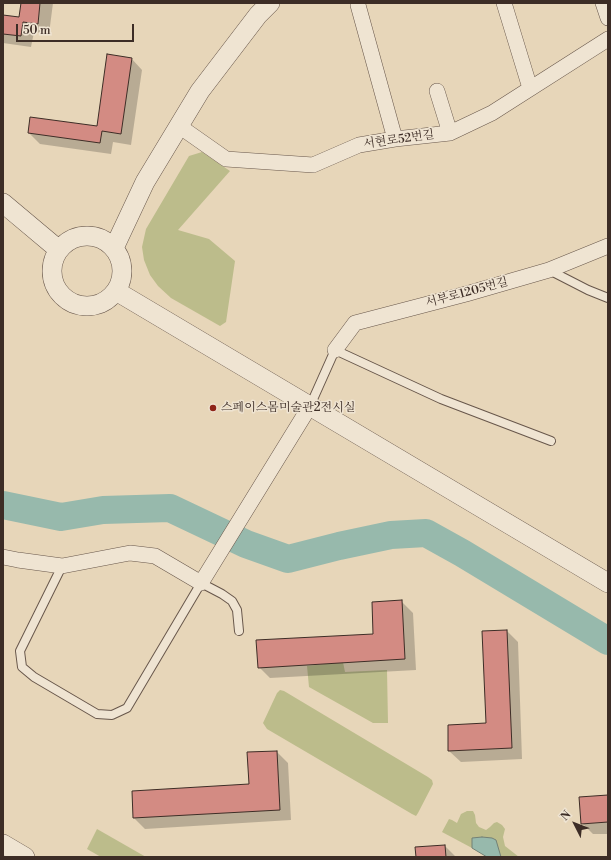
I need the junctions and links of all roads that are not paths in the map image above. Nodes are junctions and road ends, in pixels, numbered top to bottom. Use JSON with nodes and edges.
{"nodes":[{"id":1,"x":270,"y":3,"type":"edge"},
{"id":2,"x":504,"y":3,"type":"edge"},
{"id":3,"x":603,"y":3,"type":"edge"},
{"id":4,"x":358,"y":5,"type":"dead end"},
{"id":5,"x":608,"y":18,"type":"edge"},
{"id":6,"x":608,"y":39,"type":"edge"},
{"id":7,"x":530,"y":88,"type":"junction"},
{"id":8,"x":437,"y":91,"type":"dead end"},
{"id":9,"x":179,"y":126,"type":"junction"},
{"id":10,"x":450,"y":133,"type":"junction"},
{"id":11,"x":395,"y":138,"type":"junction"},
{"id":12,"x":3,"y":203,"type":"edge"},
{"id":13,"x":608,"y":246,"type":"edge"},
{"id":14,"x":114,"y":248,"type":"junction"},
{"id":15,"x":59,"y":250,"type":"junction"},
{"id":16,"x":549,"y":270,"type":"junction"},
{"id":17,"x":116,"y":291,"type":"junction"},
{"id":18,"x":608,"y":298,"type":"edge"},
{"id":19,"x":336,"y":350,"type":"junction"},
{"id":20,"x":310,"y":406,"type":"junction"},
{"id":21,"x":551,"y":440,"type":"dead end"},
{"id":22,"x":3,"y":557,"type":"edge"},
{"id":23,"x":62,"y":566,"type":"junction"},
{"id":24,"x":201,"y":583,"type":"junction"},
{"id":25,"x":608,"y":583,"type":"edge"},
{"id":26,"x":239,"y":631,"type":"dead end"},
{"id":27,"x":3,"y":844,"type":"edge"},
{"id":28,"x":24,"y":857,"type":"edge"}],
"edges":[{"from":1,"to":9,"type":"street"},
{"from":2,"to":7,"type":"street"},
{"from":3,"to":5,"type":"street"},
{"from":4,"to":11,"type":"street"},
{"from":6,"to":7,"type":"street","name":"서현로52번길"},
{"from":7,"to":10,"type":"street","name":"서현로52번길"},
{"from":8,"to":10,"type":"street"},
{"from":9,"to":11,"type":"street","name":"서현로52번길"},
{"from":9,"to":14,"type":"street"},
{"from":10,"to":11,"type":"street","name":"서현로52번길"},
{"from":12,"to":15,"type":"street"},
{"from":13,"to":16,"type":"street","name":"서부로1205번길"},
{"from":14,"to":15,"type":"street"},
{"from":14,"to":17,"type":"street"},
{"from":15,"to":17,"type":"street"},
{"from":16,"to":18,"type":"lane"},
{"from":16,"to":19,"type":"street","name":"서부로1205번길"},
{"from":17,"to":20,"type":"street"},
{"from":19,"to":20,"type":"lane"},
{"from":19,"to":21,"type":"lane"},
{"from":20,"to":24,"type":"street"},
{"from":20,"to":25,"type":"street"},
{"from":22,"to":23,"type":"street"},
{"from":23,"to":24,"type":"street"},
{"from":23,"to":24,"type":"lane"},
{"from":24,"to":26,"type":"lane"},
{"from":27,"to":28,"type":"street"}]}
